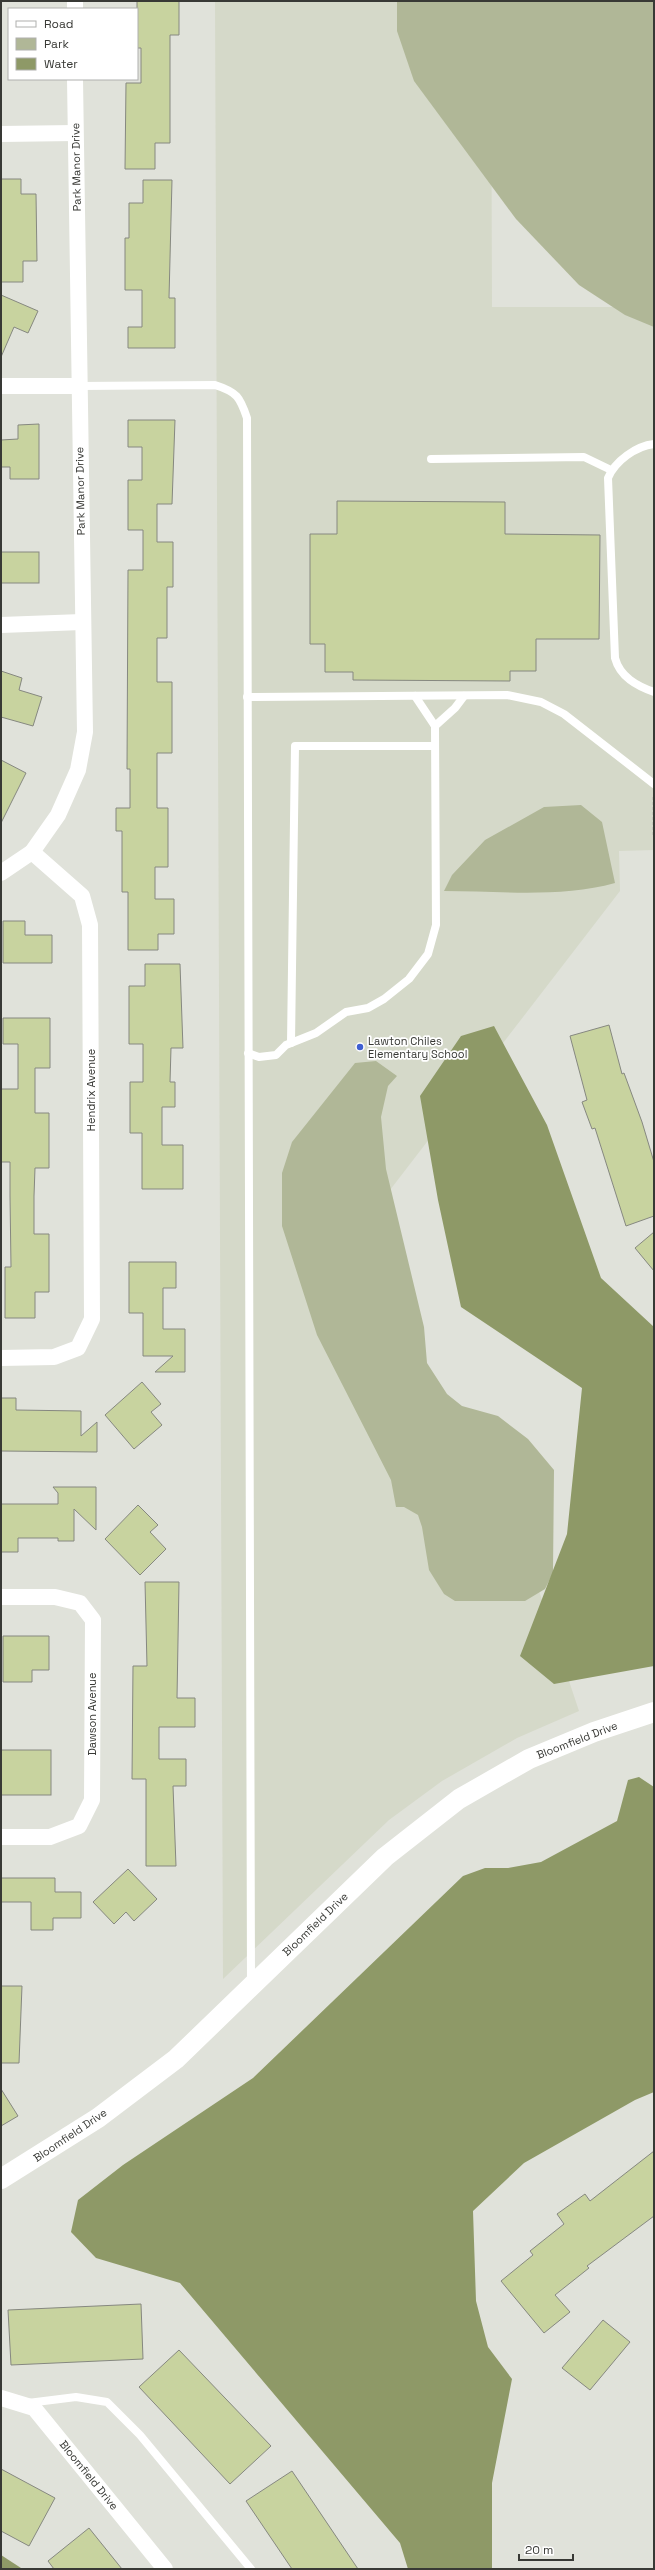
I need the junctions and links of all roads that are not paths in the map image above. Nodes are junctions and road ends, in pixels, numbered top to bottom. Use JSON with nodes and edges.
{"nodes":[{"id":1,"x":75,"y":80,"type":"edge"},
{"id":2,"x":75,"y":133,"type":"junction"},
{"id":3,"x":1,"y":134,"type":"edge"},
{"id":4,"x":1,"y":386,"type":"edge"},
{"id":5,"x":79,"y":386,"type":"junction"},
{"id":6,"x":654,"y":444,"type":"edge"},
{"id":7,"x":431,"y":459,"type":"dead end"},
{"id":8,"x":611,"y":470,"type":"junction"},
{"id":9,"x":82,"y":622,"type":"junction"},
{"id":10,"x":1,"y":625,"type":"edge"},
{"id":11,"x":654,"y":692,"type":"edge"},
{"id":12,"x":415,"y":696,"type":"junction"},
{"id":13,"x":464,"y":696,"type":"junction"},
{"id":14,"x":247,"y":697,"type":"junction"},
{"id":15,"x":435,"y":726,"type":"junction"},
{"id":16,"x":435,"y":746,"type":"junction"},
{"id":17,"x":654,"y":784,"type":"edge"},
{"id":18,"x":32,"y":852,"type":"junction"},
{"id":19,"x":1,"y":873,"type":"edge"},
{"id":20,"x":291,"y":1043,"type":"junction"},
{"id":21,"x":248,"y":1053,"type":"junction"},
{"id":22,"x":1,"y":1358,"type":"edge"},
{"id":23,"x":1,"y":1597,"type":"edge"},
{"id":24,"x":654,"y":1712,"type":"edge"},
{"id":25,"x":1,"y":1837,"type":"edge"},
{"id":26,"x":251,"y":1986,"type":"junction"},
{"id":27,"x":1,"y":2179,"type":"edge"},
{"id":28,"x":1,"y":2398,"type":"edge"},
{"id":29,"x":23,"y":2404,"type":"junction"},
{"id":30,"x":165,"y":2569,"type":"edge"},
{"id":31,"x":251,"y":2569,"type":"edge"}],
"edges":[{"from":1,"to":2,"type":"street","name":"Park Manor Drive"},
{"from":2,"to":3,"type":"street"},
{"from":2,"to":5,"type":"street","name":"Park Manor Drive"},
{"from":4,"to":5,"type":"street"},
{"from":5,"to":9,"type":"street","name":"Park Manor Drive"},
{"from":5,"to":14,"type":"lane"},
{"from":6,"to":8,"type":"lane"},
{"from":7,"to":8,"type":"lane"},
{"from":8,"to":11,"type":"lane"},
{"from":9,"to":10,"type":"street"},
{"from":9,"to":18,"type":"street","name":"Park Manor Drive"},
{"from":12,"to":13,"type":"lane"},
{"from":12,"to":14,"type":"lane"},
{"from":12,"to":15,"type":"lane"},
{"from":13,"to":15,"type":"lane"},
{"from":13,"to":17,"type":"lane"},
{"from":14,"to":21,"type":"lane"},
{"from":15,"to":16,"type":"lane"},
{"from":16,"to":20,"type":"lane"},
{"from":16,"to":20,"type":"lane"},
{"from":18,"to":19,"type":"street","name":"Park Manor Drive"},
{"from":18,"to":22,"type":"street","name":"Hendrix Avenue"},
{"from":20,"to":21,"type":"lane"},
{"from":21,"to":26,"type":"lane"},
{"from":23,"to":25,"type":"street","name":"Dawson Avenue"},
{"from":24,"to":26,"type":"street","name":"Bloomfield Drive"},
{"from":26,"to":27,"type":"street","name":"Bloomfield Drive"},
{"from":28,"to":29,"type":"street","name":"Bloomfield Drive"},
{"from":29,"to":30,"type":"street","name":"Bloomfield Drive"},
{"from":29,"to":31,"type":"lane"}]}
